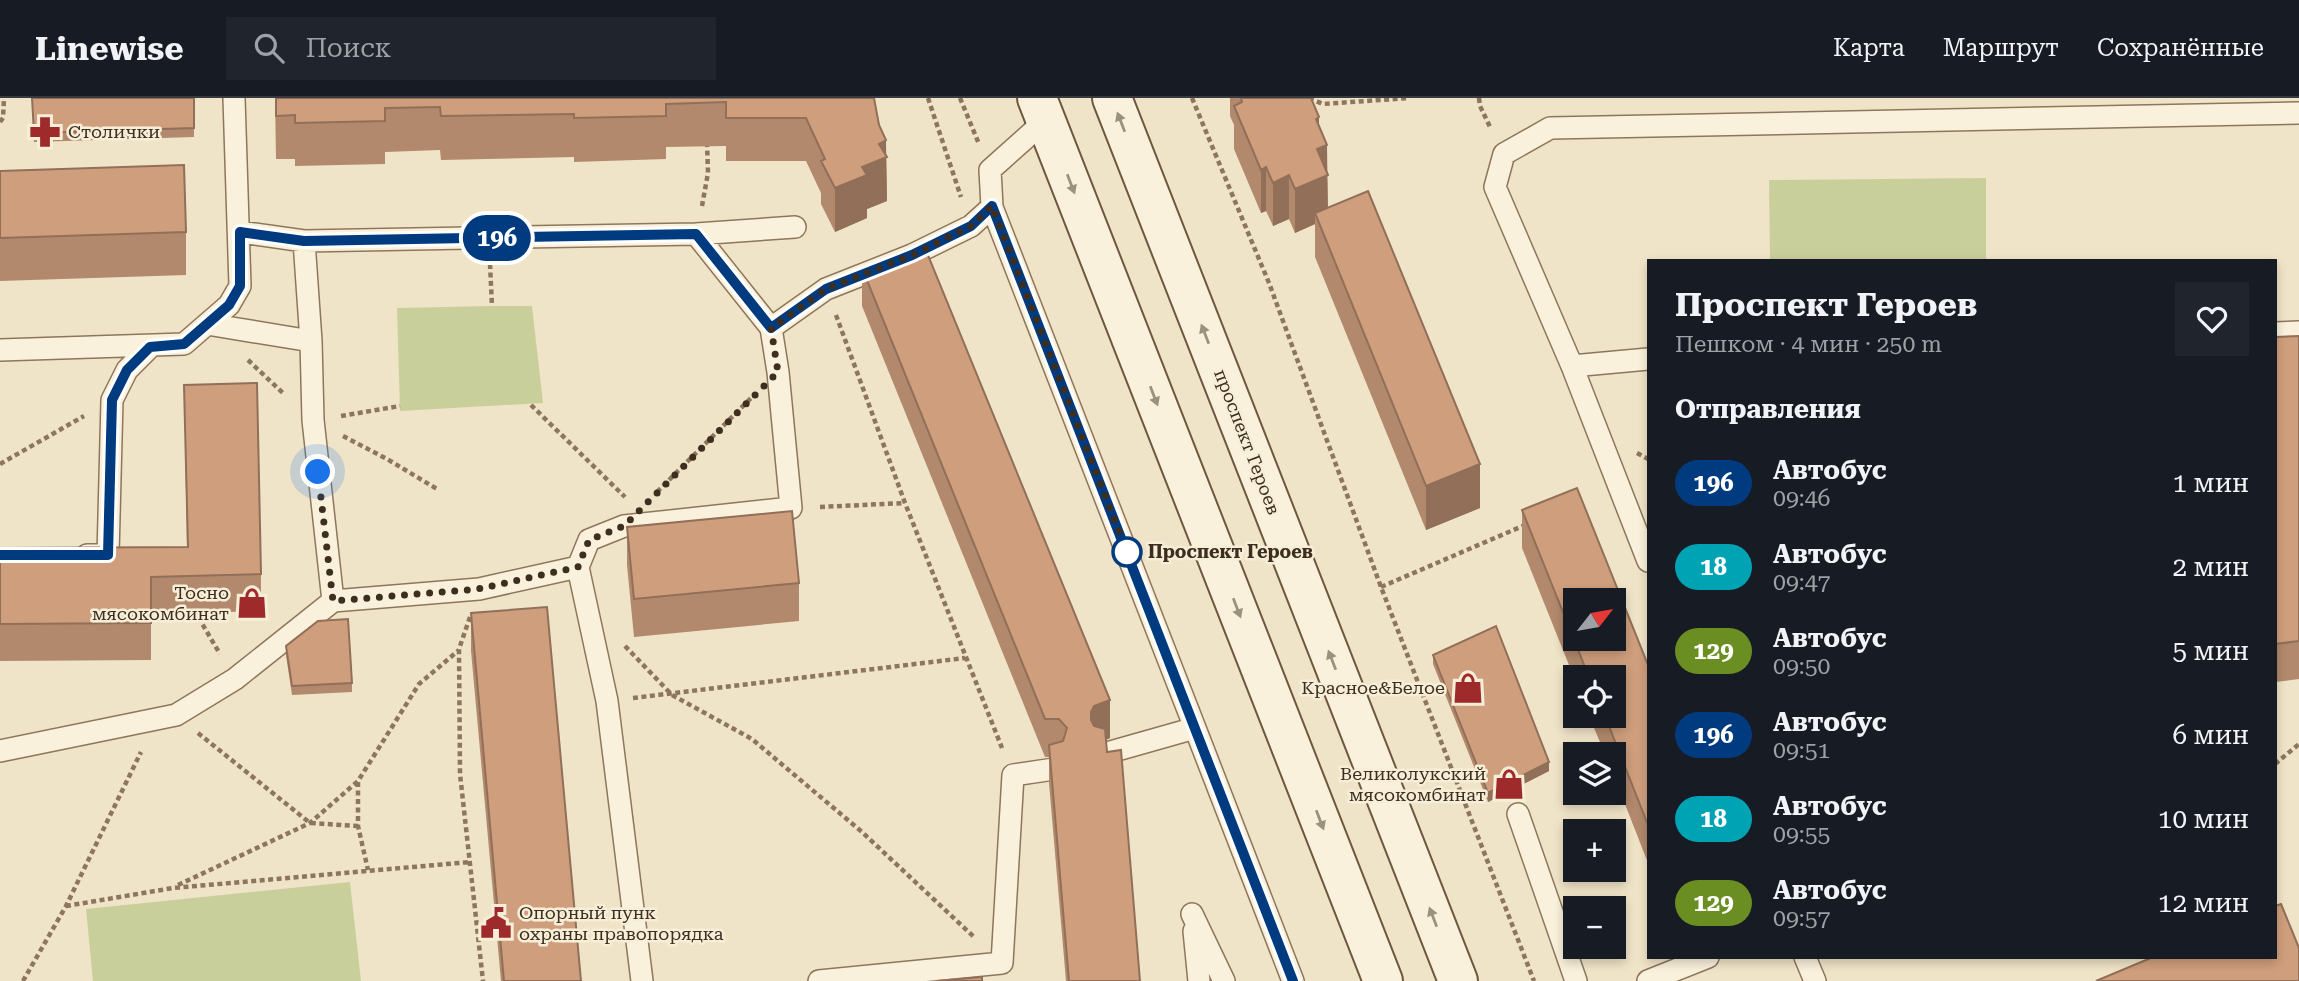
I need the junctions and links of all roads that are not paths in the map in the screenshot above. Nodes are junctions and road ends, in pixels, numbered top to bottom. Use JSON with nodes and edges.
{"nodes":[{"id":1,"x":234,"y":98,"type":"edge"},
{"id":2,"x":1112,"y":98,"type":"edge"},
{"id":3,"x":1041,"y":109,"type":"edge"},
{"id":4,"x":2299,"y":113,"type":"edge"},
{"id":5,"x":992,"y":206,"type":"junction"},
{"id":6,"x":795,"y":227,"type":"dead end"},
{"id":7,"x":240,"y":232,"type":"junction"},
{"id":8,"x":696,"y":234,"type":"junction"},
{"id":9,"x":304,"y":241,"type":"junction"},
{"id":10,"x":215,"y":326,"type":"junction"},
{"id":11,"x":771,"y":328,"type":"junction"},
{"id":12,"x":2299,"y":332,"type":"edge"},
{"id":13,"x":2277,"y":333,"type":"edge"},
{"id":14,"x":311,"y":341,"type":"junction"},
{"id":15,"x":150,"y":347,"type":"junction"},
{"id":16,"x":0,"y":350,"type":"edge"},
{"id":17,"x":1647,"y":359,"type":"edge"},
{"id":18,"x":1572,"y":366,"type":"junction"},
{"id":19,"x":68,"y":555,"type":"edge"},
{"id":20,"x":1647,"y":558,"type":"edge"},
{"id":21,"x":578,"y":567,"type":"junction"},
{"id":22,"x":333,"y":601,"type":"junction"},
{"id":23,"x":1195,"y":728,"type":"junction"},
{"id":24,"x":0,"y":751,"type":"edge"},
{"id":25,"x":1103,"y":754,"type":"edge"},
{"id":26,"x":1054,"y":769,"type":"edge"},
{"id":27,"x":1518,"y":814,"type":"dead end"},
{"id":28,"x":1702,"y":959,"type":"edge"},
{"id":29,"x":1806,"y":959,"type":"edge"},
{"id":30,"x":642,"y":981,"type":"edge"},
{"id":31,"x":819,"y":981,"type":"edge"},
{"id":32,"x":1199,"y":981,"type":"edge"},
{"id":33,"x":1224,"y":981,"type":"edge"},
{"id":34,"x":1293,"y":981,"type":"edge"},
{"id":35,"x":1383,"y":981,"type":"edge"},
{"id":36,"x":1458,"y":981,"type":"edge"},
{"id":37,"x":1576,"y":981,"type":"edge"},
{"id":38,"x":1648,"y":981,"type":"edge"},
{"id":39,"x":1815,"y":981,"type":"edge"}],
"edges":[{"from":1,"to":7,"type":"lane"},
{"from":36,"to":2,"type":"main road","name":"проспект Героев","one_way":true},
{"from":3,"to":5,"type":"lane"},
{"from":3,"to":35,"type":"main road","one_way":true},
{"from":4,"to":18,"type":"lane"},
{"from":5,"to":11,"type":"lane"},
{"from":5,"to":23,"type":"lane"},
{"from":6,"to":8,"type":"lane"},
{"from":7,"to":9,"type":"lane"},
{"from":7,"to":10,"type":"lane"},
{"from":8,"to":9,"type":"lane"},
{"from":8,"to":11,"type":"lane"},
{"from":9,"to":14,"type":"lane"},
{"from":10,"to":14,"type":"lane"},
{"from":10,"to":15,"type":"lane"},
{"from":11,"to":21,"type":"lane"},
{"from":12,"to":13,"type":"lane"},
{"from":14,"to":22,"type":"lane"},
{"from":15,"to":16,"type":"lane"},
{"from":15,"to":19,"type":"lane"},
{"from":17,"to":18,"type":"lane"},
{"from":18,"to":20,"type":"lane"},
{"from":21,"to":22,"type":"lane"},
{"from":21,"to":30,"type":"lane"},
{"from":22,"to":24,"type":"lane"},
{"from":23,"to":25,"type":"lane"},
{"from":23,"to":34,"type":"lane"},
{"from":26,"to":31,"type":"lane"},
{"from":27,"to":37,"type":"lane"},
{"from":28,"to":38,"type":"lane"},
{"from":29,"to":39,"type":"lane"},
{"from":32,"to":33,"type":"lane"}]}
